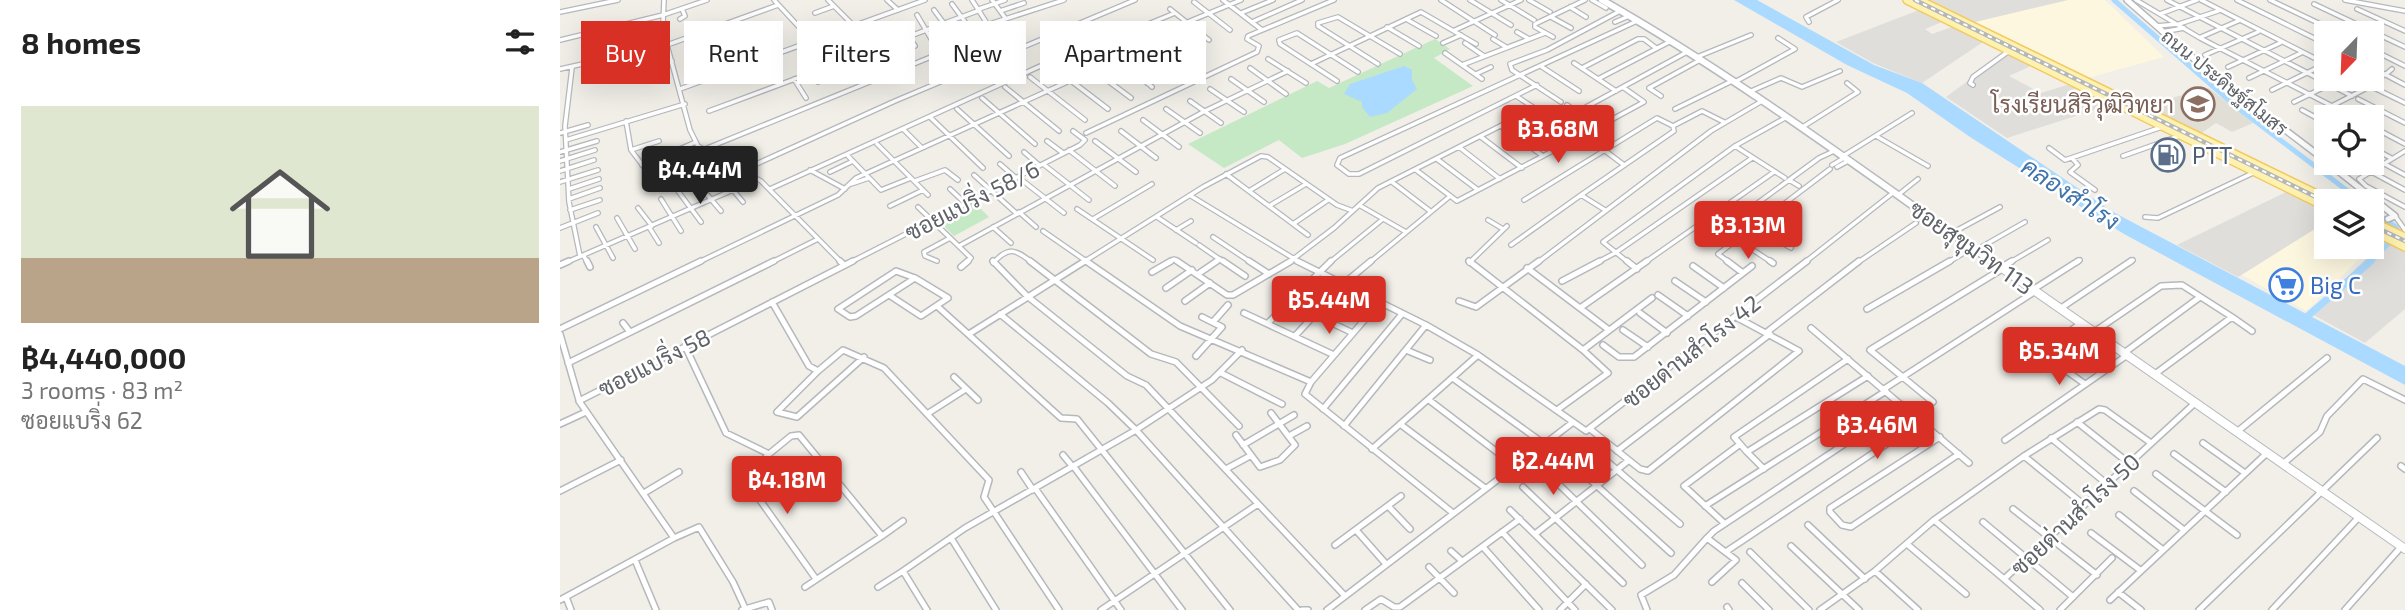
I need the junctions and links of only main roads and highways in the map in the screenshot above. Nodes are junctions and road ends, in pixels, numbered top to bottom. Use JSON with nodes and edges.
{"nodes":[{"id":1,"x":1907,"y":0,"type":"edge"},
{"id":2,"x":1919,"y":0,"type":"edge"},
{"id":3,"x":1604,"y":4,"type":"edge"},
{"id":4,"x":2097,"y":91,"type":"junction"},
{"id":5,"x":2314,"y":193,"type":"edge"},
{"id":6,"x":2314,"y":201,"type":"edge"},
{"id":7,"x":2384,"y":226,"type":"edge"},
{"id":8,"x":2405,"y":243,"type":"edge"},
{"id":9,"x":2403,"y":548,"type":"edge"}],
"edges":[{"from":1,"to":4,"type":"main road"},
{"from":2,"to":4,"type":"main road"},
{"from":3,"to":9,"type":"main road","name":"ซอยสุขุมวิท 113"},
{"from":4,"to":5,"type":"main road"},
{"from":4,"to":6,"type":"main road"},
{"from":7,"to":8,"type":"main road"}]}
